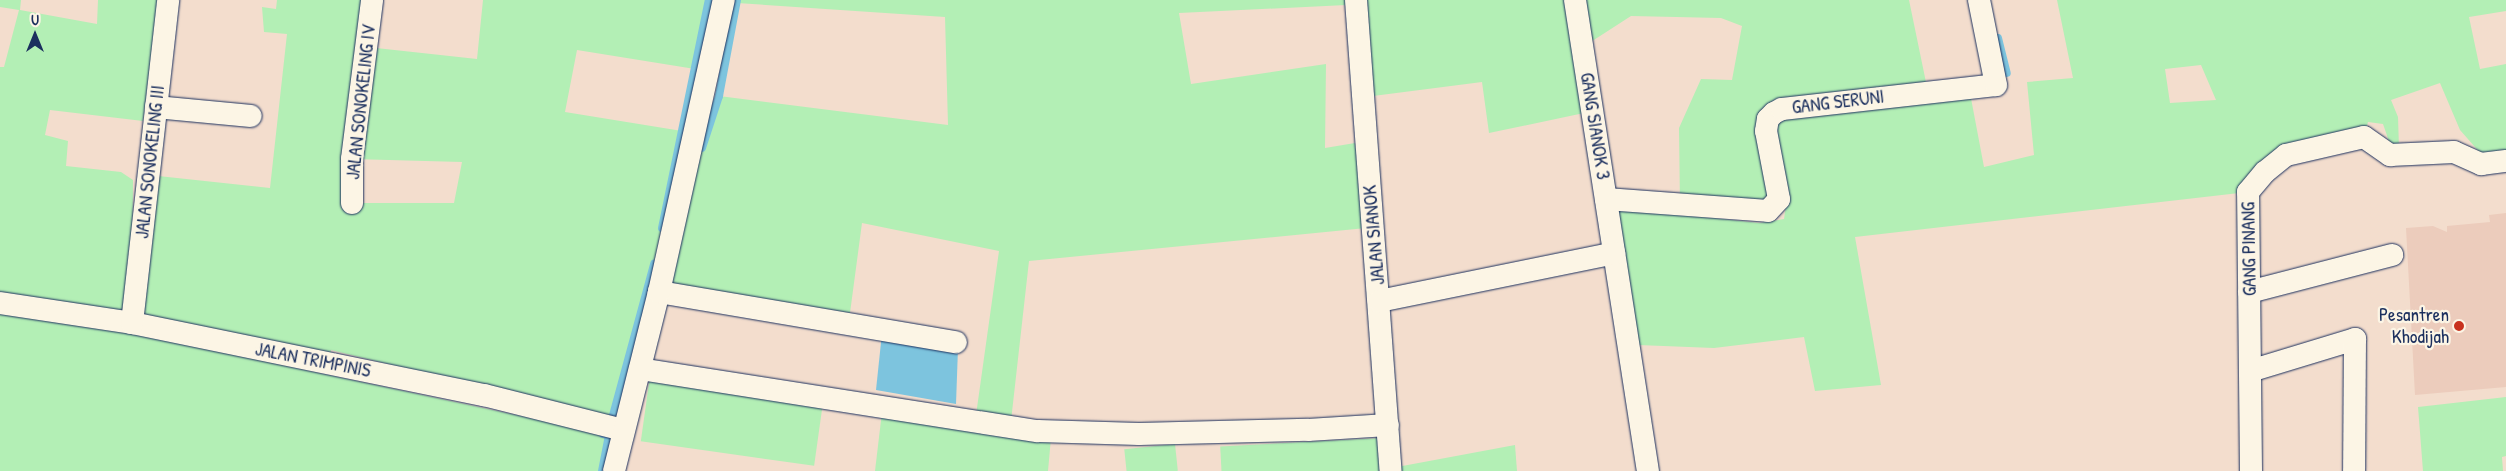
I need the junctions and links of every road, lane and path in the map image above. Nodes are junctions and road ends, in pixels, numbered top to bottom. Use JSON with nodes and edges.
{"nodes":[{"id":1,"x":168,"y":0,"type":"edge"},
{"id":2,"x":372,"y":0,"type":"edge"},
{"id":3,"x":724,"y":0,"type":"edge"},
{"id":4,"x":1356,"y":0,"type":"edge"},
{"id":5,"x":1575,"y":0,"type":"edge"},
{"id":6,"x":1979,"y":0,"type":"edge"},
{"id":7,"x":156,"y":107,"type":"junction"},
{"id":8,"x":252,"y":116,"type":"dead end"},
{"id":9,"x":2506,"y":161,"type":"edge"},
{"id":10,"x":1606,"y":199,"type":"junction"},
{"id":11,"x":352,"y":203,"type":"dead end"},
{"id":12,"x":1614,"y":252,"type":"junction"},
{"id":13,"x":2392,"y":255,"type":"dead end"},
{"id":14,"x":659,"y":292,"type":"junction"},
{"id":15,"x":2249,"y":292,"type":"junction"},
{"id":16,"x":1379,"y":301,"type":"junction"},
{"id":17,"x":0,"y":303,"type":"edge"},
{"id":18,"x":132,"y":323,"type":"junction"},
{"id":19,"x":956,"y":342,"type":"dead end"},
{"id":20,"x":640,"y":369,"type":"junction"},
{"id":21,"x":2250,"y":371,"type":"junction"},
{"id":22,"x":1388,"y":425,"type":"junction"},
{"id":23,"x":623,"y":430,"type":"junction"},
{"id":24,"x":614,"y":471,"type":"edge"},
{"id":25,"x":1391,"y":471,"type":"edge"},
{"id":26,"x":1648,"y":471,"type":"edge"},
{"id":27,"x":2251,"y":471,"type":"edge"},
{"id":28,"x":2354,"y":471,"type":"edge"}],
"edges":[{"from":1,"to":7,"type":"street","name":"JALAN SONOKELING III"},
{"from":2,"to":11,"type":"street","name":"JALAN SONOKELING IV"},
{"from":3,"to":14,"type":"street"},
{"from":4,"to":16,"type":"street","name":"JALAN SIANOK"},
{"from":5,"to":10,"type":"street","name":"GANG SIANOK 3"},
{"from":6,"to":10,"type":"street","name":"GANG SERUNI"},
{"from":7,"to":8,"type":"street"},
{"from":7,"to":18,"type":"street","name":"JALAN SONOKELING III"},
{"from":9,"to":15,"type":"street","name":"GANG PINANG"},
{"from":10,"to":12,"type":"street","name":"GANG SIANOK 3"},
{"from":12,"to":16,"type":"street"},
{"from":12,"to":26,"type":"street","name":"GANG SIANOK 3"},
{"from":13,"to":15,"type":"street"},
{"from":14,"to":19,"type":"street"},
{"from":14,"to":20,"type":"street"},
{"from":15,"to":21,"type":"street","name":"GANG PINANG"},
{"from":16,"to":22,"type":"street","name":"JALAN SIANOK"},
{"from":17,"to":18,"type":"street","name":"JALAN TRIMPINIS"},
{"from":18,"to":23,"type":"street","name":"JALAN TRIMPINIS"},
{"from":20,"to":22,"type":"street"},
{"from":20,"to":23,"type":"street"},
{"from":21,"to":27,"type":"street","name":"GANG PINANG"},
{"from":21,"to":28,"type":"street"},
{"from":22,"to":25,"type":"street","name":"JALAN SIANOK"},
{"from":23,"to":24,"type":"street"}]}
